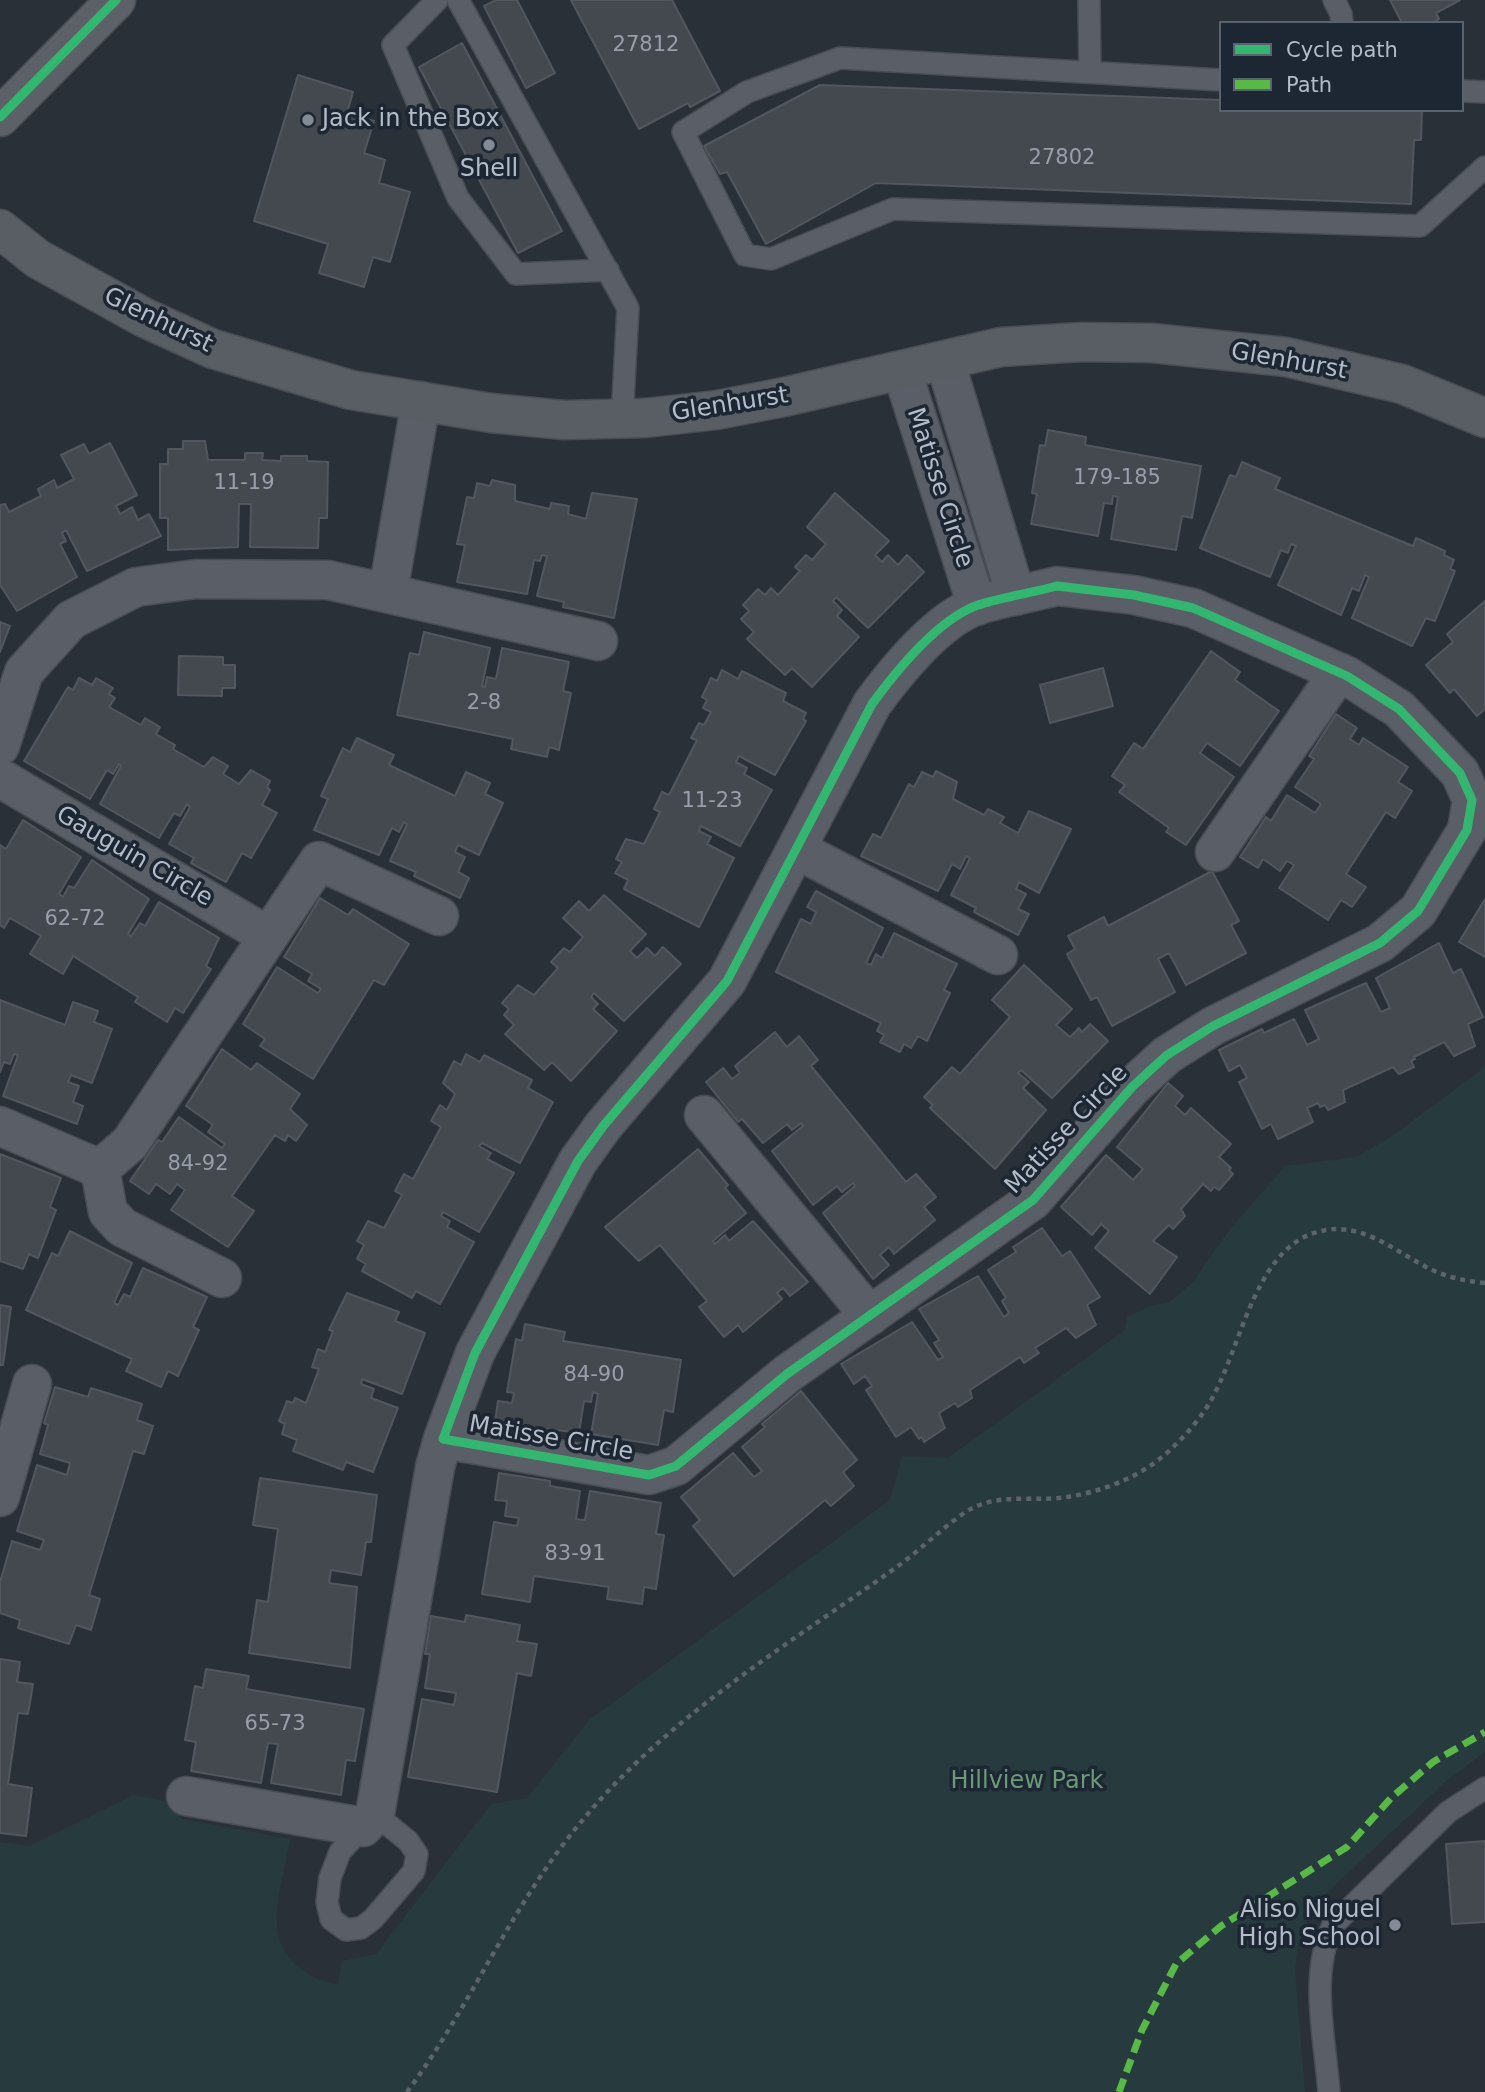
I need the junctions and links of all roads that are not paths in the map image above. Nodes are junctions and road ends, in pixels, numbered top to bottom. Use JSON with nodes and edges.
{"nodes":[{"id":1,"x":116,"y":0,"type":"edge"},
{"id":2,"x":437,"y":0,"type":"edge"},
{"id":3,"x":458,"y":0,"type":"edge"},
{"id":4,"x":1089,"y":0,"type":"edge"},
{"id":5,"x":1334,"y":0,"type":"edge"},
{"id":6,"x":1342,"y":21,"type":"edge"},
{"id":7,"x":1090,"y":72,"type":"junction"},
{"id":8,"x":1219,"y":80,"type":"edge"},
{"id":9,"x":1464,"y":91,"type":"edge"},
{"id":10,"x":1485,"y":92,"type":"edge"},
{"id":11,"x":0,"y":117,"type":"edge"},
{"id":12,"x":1485,"y":167,"type":"edge"},
{"id":13,"x":0,"y":229,"type":"edge"},
{"id":14,"x":608,"y":271,"type":"junction"},
{"id":15,"x":946,"y":361,"type":"junction"},
{"id":16,"x":902,"y":371,"type":"junction"},
{"id":17,"x":421,"y":401,"type":"junction"},
{"id":18,"x":1485,"y":418,"type":"edge"},
{"id":19,"x":622,"y":419,"type":"junction"},
{"id":20,"x":388,"y":592,"type":"junction"},
{"id":21,"x":1016,"y":596,"type":"junction"},
{"id":22,"x":977,"y":606,"type":"junction"},
{"id":23,"x":598,"y":642,"type":"dead end"},
{"id":24,"x":1339,"y":672,"type":"junction"},
{"id":25,"x":0,"y":746,"type":"edge"},
{"id":26,"x":0,"y":778,"type":"edge"},
{"id":27,"x":796,"y":849,"type":"junction"},
{"id":28,"x":1215,"y":852,"type":"dead end"},
{"id":29,"x":439,"y":916,"type":"dead end"},
{"id":30,"x":268,"y":936,"type":"junction"},
{"id":31,"x":998,"y":955,"type":"dead end"},
{"id":32,"x":704,"y":1115,"type":"dead end"},
{"id":33,"x":0,"y":1126,"type":"edge"},
{"id":34,"x":100,"y":1169,"type":"junction"},
{"id":35,"x":222,"y":1278,"type":"dead end"},
{"id":36,"x":870,"y":1316,"type":"junction"},
{"id":37,"x":32,"y":1384,"type":"dead end"},
{"id":38,"x":443,"y":1439,"type":"junction"},
{"id":39,"x":8,"y":1441,"type":"edge"},
{"id":40,"x":0,"y":1497,"type":"edge"},
{"id":41,"x":1485,"y":1788,"type":"edge"},
{"id":42,"x":186,"y":1796,"type":"dead end"},
{"id":43,"x":369,"y":1821,"type":"junction"},
{"id":44,"x":1328,"y":2092,"type":"edge"}],
"edges":[{"from":1,"to":11,"type":"main road"},
{"from":2,"to":14,"type":"lane"},
{"from":3,"to":14,"type":"lane"},
{"from":4,"to":7,"type":"lane"},
{"from":5,"to":6,"type":"lane"},
{"from":7,"to":8,"type":"lane"},
{"from":7,"to":12,"type":"lane"},
{"from":9,"to":10,"type":"lane"},
{"from":13,"to":17,"type":"street","name":"Glenhurst"},
{"from":14,"to":19,"type":"lane"},
{"from":15,"to":16,"type":"street","name":"Glenhurst"},
{"from":15,"to":18,"type":"street","name":"Glenhurst"},
{"from":15,"to":21,"type":"street","name":"Matisse Circle"},
{"from":16,"to":19,"type":"street","name":"Glenhurst"},
{"from":16,"to":22,"type":"street","name":"Matisse Circle"},
{"from":17,"to":19,"type":"street","name":"Glenhurst"},
{"from":17,"to":20,"type":"street"},
{"from":20,"to":23,"type":"street"},
{"from":20,"to":25,"type":"street"},
{"from":21,"to":22,"type":"street","name":"Matisse Circle"},
{"from":21,"to":24,"type":"street","name":"Matisse Circle"},
{"from":22,"to":27,"type":"street","name":"Matisse Circle"},
{"from":24,"to":28,"type":"street"},
{"from":24,"to":36,"type":"street","name":"Matisse Circle"},
{"from":26,"to":30,"type":"street","name":"Gauguin Circle"},
{"from":27,"to":31,"type":"street"},
{"from":27,"to":38,"type":"street","name":"Matisse Circle"},
{"from":29,"to":30,"type":"street"},
{"from":30,"to":34,"type":"street"},
{"from":32,"to":36,"type":"street"},
{"from":33,"to":34,"type":"street"},
{"from":34,"to":35,"type":"street"},
{"from":36,"to":38,"type":"street","name":"Matisse Circle"},
{"from":37,"to":39,"type":"street"},
{"from":38,"to":43,"type":"street","name":"Matisse Circle"},
{"from":39,"to":40,"type":"street"},
{"from":41,"to":44,"type":"lane"},
{"from":42,"to":43,"type":"street"},
{"from":43,"to":43,"type":"lane"}]}
